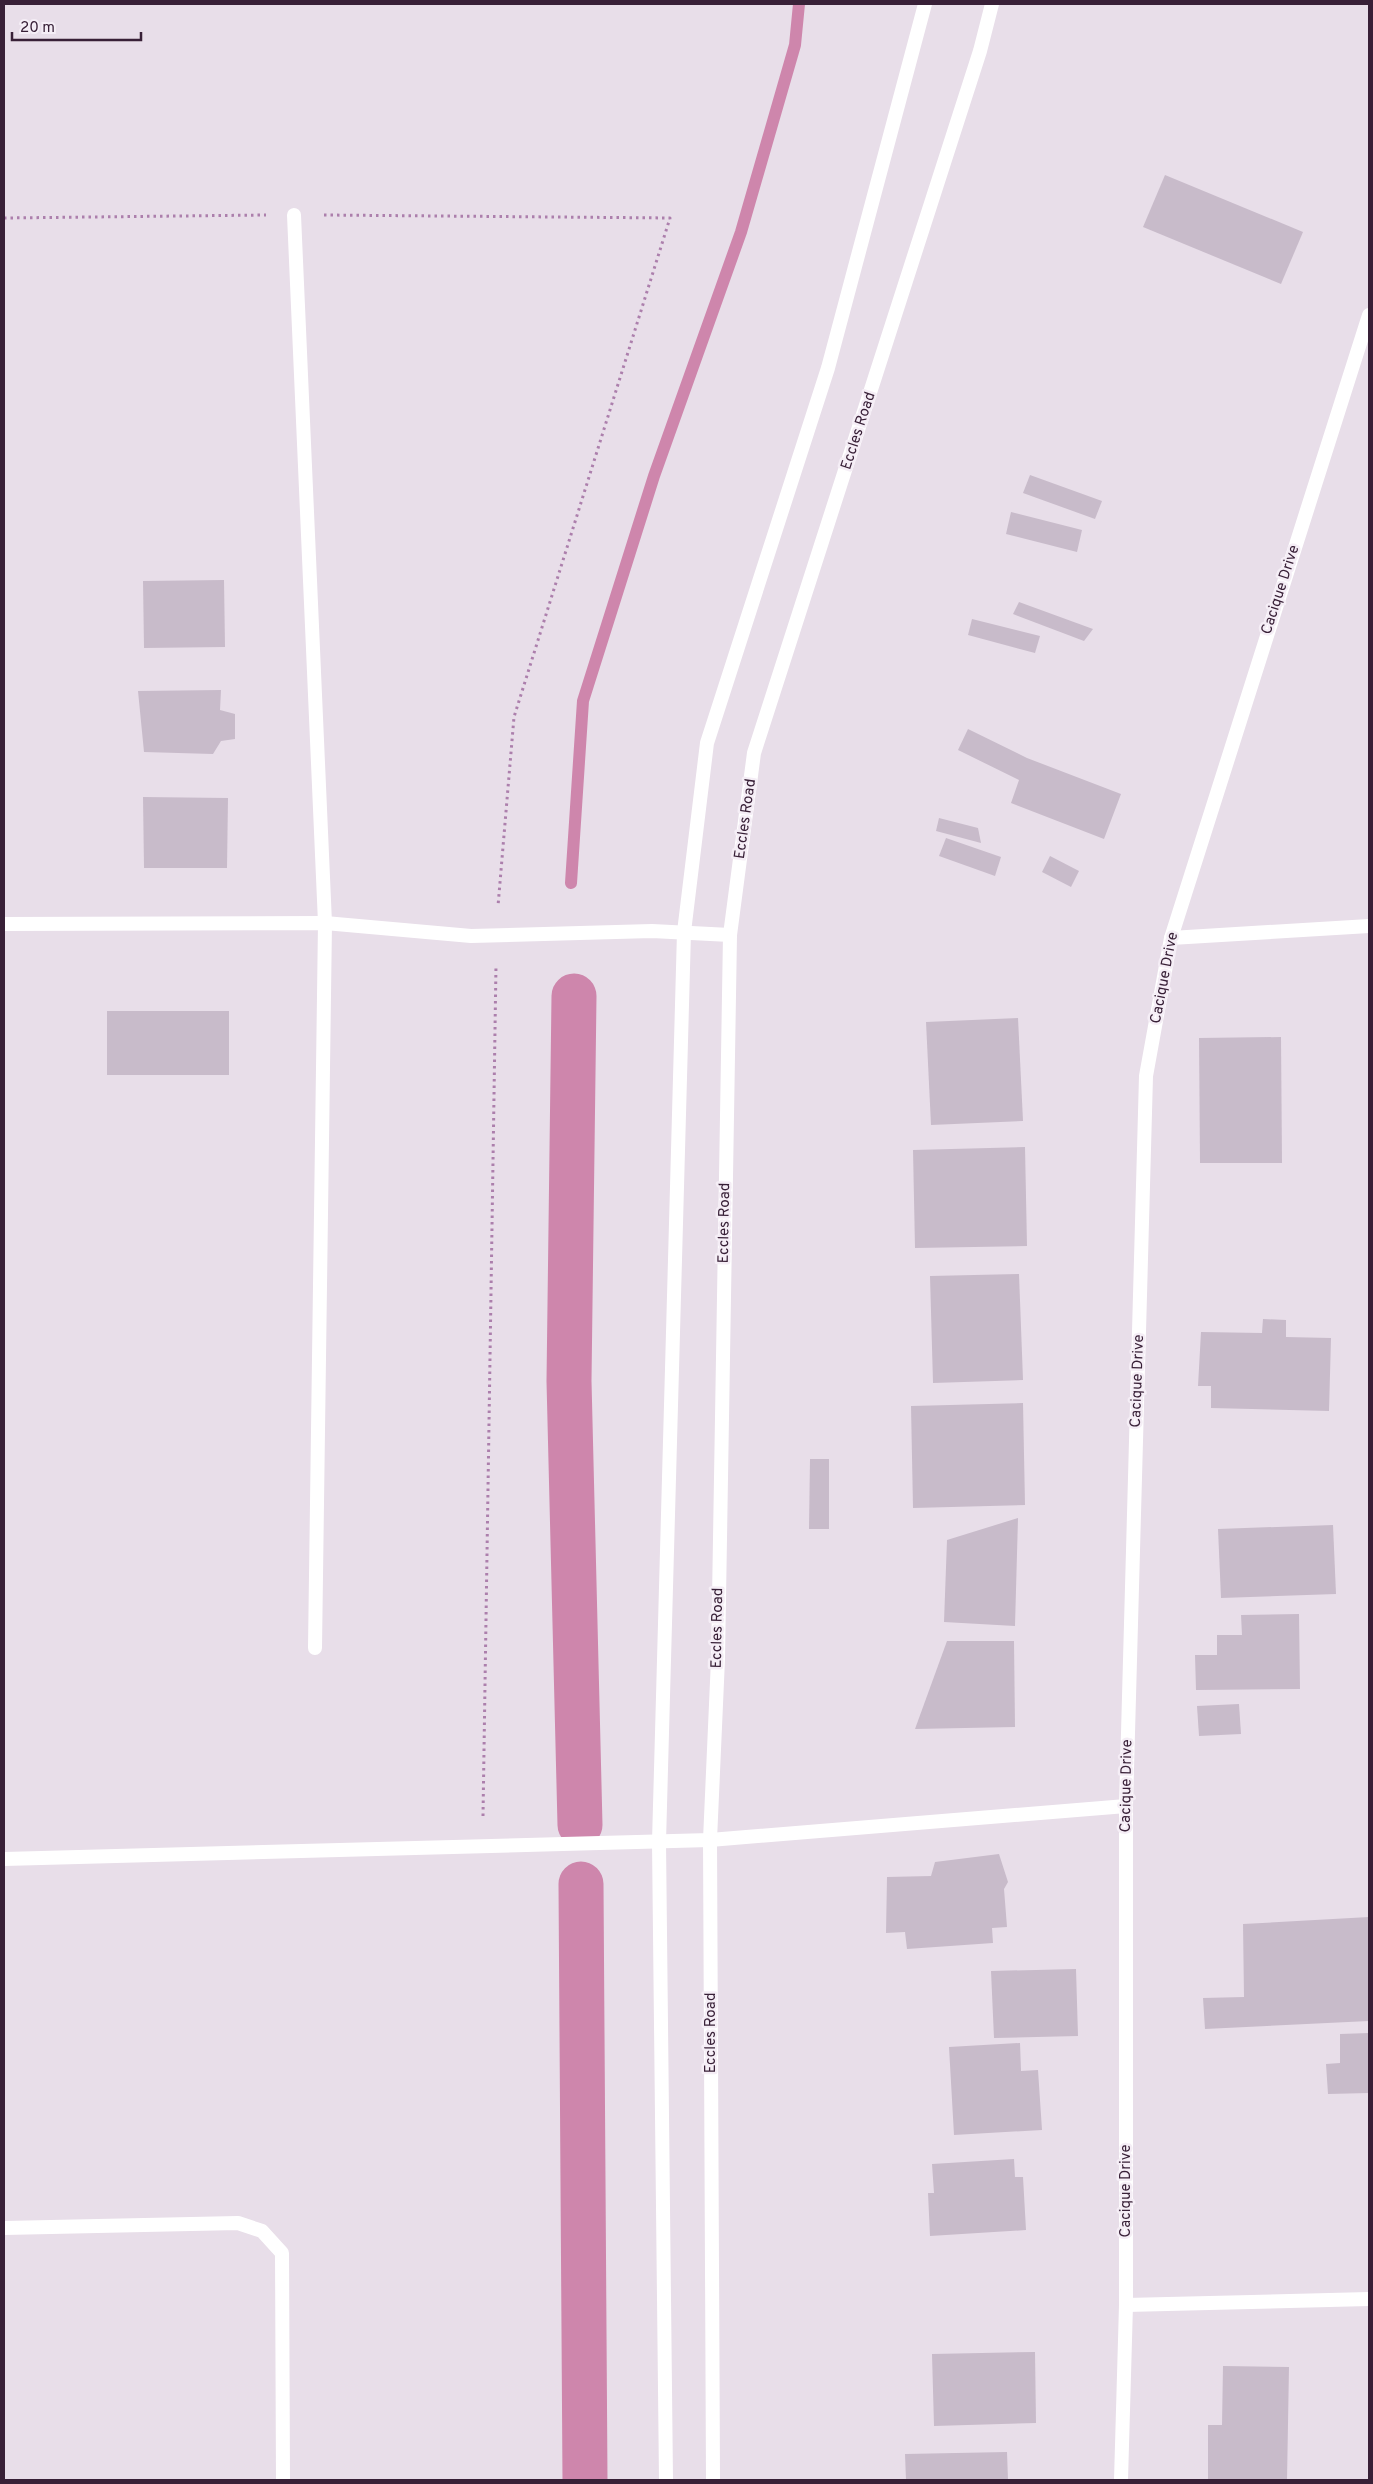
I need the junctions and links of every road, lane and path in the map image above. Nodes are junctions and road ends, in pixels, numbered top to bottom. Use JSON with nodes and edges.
{"nodes":[{"id":1,"x":925,"y":4,"type":"edge"},
{"id":2,"x":992,"y":4,"type":"edge"},
{"id":3,"x":294,"y":215,"type":"junction"},
{"id":4,"x":4,"y":218,"type":"edge"},
{"id":5,"x":1369,"y":314,"type":"edge"},
{"id":6,"x":325,"y":923,"type":"junction"},
{"id":7,"x":4,"y":924,"type":"edge"},
{"id":8,"x":1369,"y":926,"type":"edge"},
{"id":9,"x":684,"y":932,"type":"junction"},
{"id":10,"x":496,"y":935,"type":"junction"},
{"id":11,"x":730,"y":935,"type":"junction"},
{"id":12,"x":1171,"y":938,"type":"junction"},
{"id":13,"x":315,"y":1648,"type":"dead end"},
{"id":14,"x":1126,"y":1806,"type":"junction"},
{"id":15,"x":710,"y":1840,"type":"junction"},
{"id":16,"x":659,"y":1842,"type":"junction"},
{"id":17,"x":482,"y":1848,"type":"junction"},
{"id":18,"x":4,"y":1859,"type":"edge"},
{"id":19,"x":4,"y":2228,"type":"edge"},
{"id":20,"x":1369,"y":2299,"type":"edge"},
{"id":21,"x":1126,"y":2305,"type":"junction"},
{"id":22,"x":283,"y":2480,"type":"edge"},
{"id":23,"x":666,"y":2480,"type":"edge"},
{"id":24,"x":713,"y":2480,"type":"edge"},
{"id":25,"x":1121,"y":2480,"type":"edge"}],
"edges":[{"from":1,"to":9,"type":"street"},
{"from":2,"to":11,"type":"street","name":"Eccles Road"},
{"from":3,"to":4,"type":"path"},
{"from":3,"to":6,"type":"street"},
{"from":3,"to":10,"type":"path"},
{"from":5,"to":12,"type":"street","name":"Cacique Drive"},
{"from":6,"to":7,"type":"street"},
{"from":6,"to":10,"type":"street"},
{"from":6,"to":13,"type":"street"},
{"from":8,"to":12,"type":"street"},
{"from":9,"to":10,"type":"street"},
{"from":9,"to":11,"type":"street"},
{"from":9,"to":16,"type":"street"},
{"from":10,"to":17,"type":"path"},
{"from":11,"to":15,"type":"street","name":"Eccles Road"},
{"from":12,"to":14,"type":"street","name":"Cacique Drive"},
{"from":14,"to":15,"type":"street"},
{"from":14,"to":21,"type":"street","name":"Cacique Drive"},
{"from":15,"to":16,"type":"street"},
{"from":15,"to":24,"type":"street","name":"Eccles Road"},
{"from":16,"to":17,"type":"street"},
{"from":16,"to":23,"type":"street"},
{"from":17,"to":18,"type":"street"},
{"from":19,"to":22,"type":"street"},
{"from":20,"to":21,"type":"street"},
{"from":21,"to":25,"type":"street","name":"Cacique Drive"}]}
